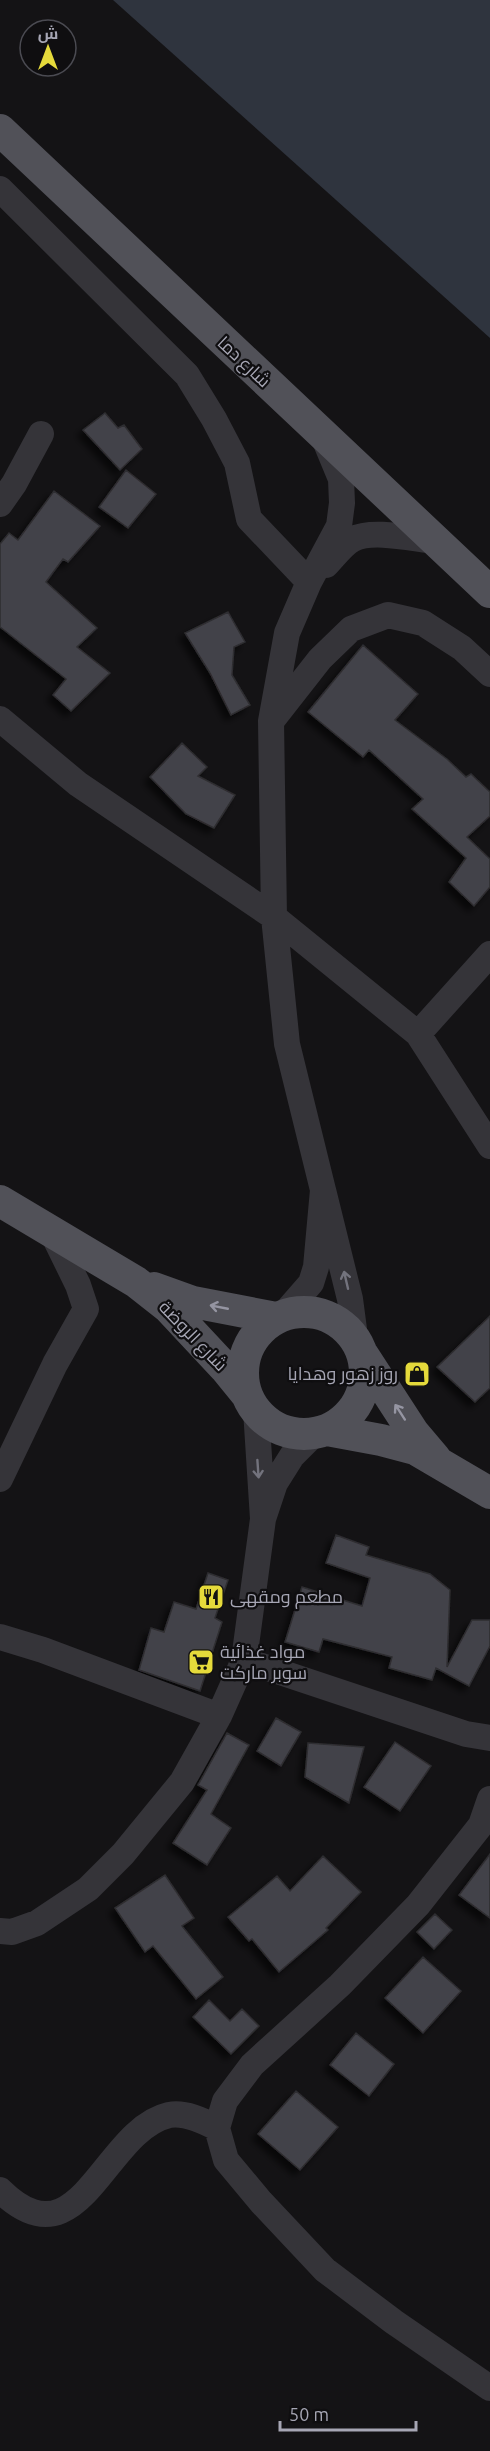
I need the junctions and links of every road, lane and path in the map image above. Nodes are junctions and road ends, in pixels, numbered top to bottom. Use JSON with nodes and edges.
{"nodes":[{"id":1,"x":0,"y":130,"type":"edge"},
{"id":2,"x":0,"y":189,"type":"edge"},
{"id":3,"x":41,"y":434,"type":"dead end"},
{"id":4,"x":323,"y":436,"type":"junction"},
{"id":5,"x":0,"y":504,"type":"edge"},
{"id":6,"x":436,"y":542,"type":"junction"},
{"id":7,"x":309,"y":582,"type":"junction"},
{"id":8,"x":490,"y":592,"type":"edge"},
{"id":9,"x":490,"y":674,"type":"edge"},
{"id":10,"x":0,"y":719,"type":"edge"},
{"id":11,"x":271,"y":721,"type":"junction"},
{"id":12,"x":274,"y":917,"type":"junction"},
{"id":13,"x":490,"y":954,"type":"edge"},
{"id":14,"x":418,"y":1034,"type":"junction"},
{"id":15,"x":490,"y":1146,"type":"edge"},
{"id":16,"x":322,"y":1190,"type":"junction"},
{"id":17,"x":0,"y":1201,"type":"edge"},
{"id":18,"x":52,"y":1232,"type":"junction"},
{"id":19,"x":136,"y":1282,"type":"junction"},
{"id":20,"x":280,"y":1316,"type":"junction"},
{"id":21,"x":359,"y":1346,"type":"junction"},
{"id":22,"x":251,"y":1403,"type":"junction"},
{"id":23,"x":321,"y":1431,"type":"junction"},
{"id":24,"x":435,"y":1459,"type":"junction"},
{"id":25,"x":0,"y":1479,"type":"edge"},
{"id":26,"x":490,"y":1492,"type":"edge"},
{"id":27,"x":263,"y":1519,"type":"junction"},
{"id":28,"x":0,"y":1637,"type":"edge"},
{"id":29,"x":244,"y":1660,"type":"junction"},
{"id":30,"x":219,"y":1716,"type":"junction"},
{"id":31,"x":490,"y":1738,"type":"edge"},
{"id":32,"x":490,"y":1799,"type":"edge"},
{"id":33,"x":485,"y":1828,"type":"edge"},
{"id":34,"x":0,"y":1931,"type":"edge"},
{"id":35,"x":217,"y":2127,"type":"junction"},
{"id":36,"x":0,"y":2190,"type":"edge"},
{"id":37,"x":490,"y":2388,"type":"edge"}],
"edges":[{"from":1,"to":4,"type":"main road","name":"شارع دما"},
{"from":2,"to":7,"type":"street"},
{"from":3,"to":5,"type":"street"},
{"from":4,"to":6,"type":"main road","name":"شارع دما"},
{"from":4,"to":7,"type":"street"},
{"from":6,"to":7,"type":"street"},
{"from":6,"to":8,"type":"main road","name":"شارع دما"},
{"from":7,"to":11,"type":"street"},
{"from":9,"to":11,"type":"street"},
{"from":10,"to":12,"type":"street"},
{"from":11,"to":12,"type":"street"},
{"from":12,"to":14,"type":"street"},
{"from":12,"to":16,"type":"street"},
{"from":13,"to":14,"type":"street"},
{"from":14,"to":15,"type":"street"},
{"from":16,"to":20,"type":"street"},
{"from":21,"to":16,"type":"street","one_way":true},
{"from":17,"to":18,"type":"main road","name":"شارع الروضة"},
{"from":18,"to":19,"type":"main road","name":"شارع الروضة"},
{"from":18,"to":25,"type":"street"},
{"from":20,"to":19,"type":"main road","name":"شارع الروضة","one_way":true},
{"from":19,"to":22,"type":"main road","name":"شارع الروضة"},
{"from":20,"to":21,"type":"main road"},
{"from":20,"to":22,"type":"main road"},
{"from":21,"to":23,"type":"main road"},
{"from":24,"to":21,"type":"main road","one_way":true},
{"from":22,"to":23,"type":"main road"},
{"from":22,"to":27,"type":"street","one_way":true},
{"from":23,"to":24,"type":"main road"},
{"from":23,"to":27,"type":"street"},
{"from":24,"to":26,"type":"main road"},
{"from":27,"to":29,"type":"street"},
{"from":28,"to":30,"type":"street"},
{"from":29,"to":30,"type":"street"},
{"from":29,"to":31,"type":"street"},
{"from":30,"to":34,"type":"street"},
{"from":32,"to":33,"type":"street"},
{"from":33,"to":35,"type":"street"},
{"from":35,"to":36,"type":"street"},
{"from":35,"to":37,"type":"street"}]}
